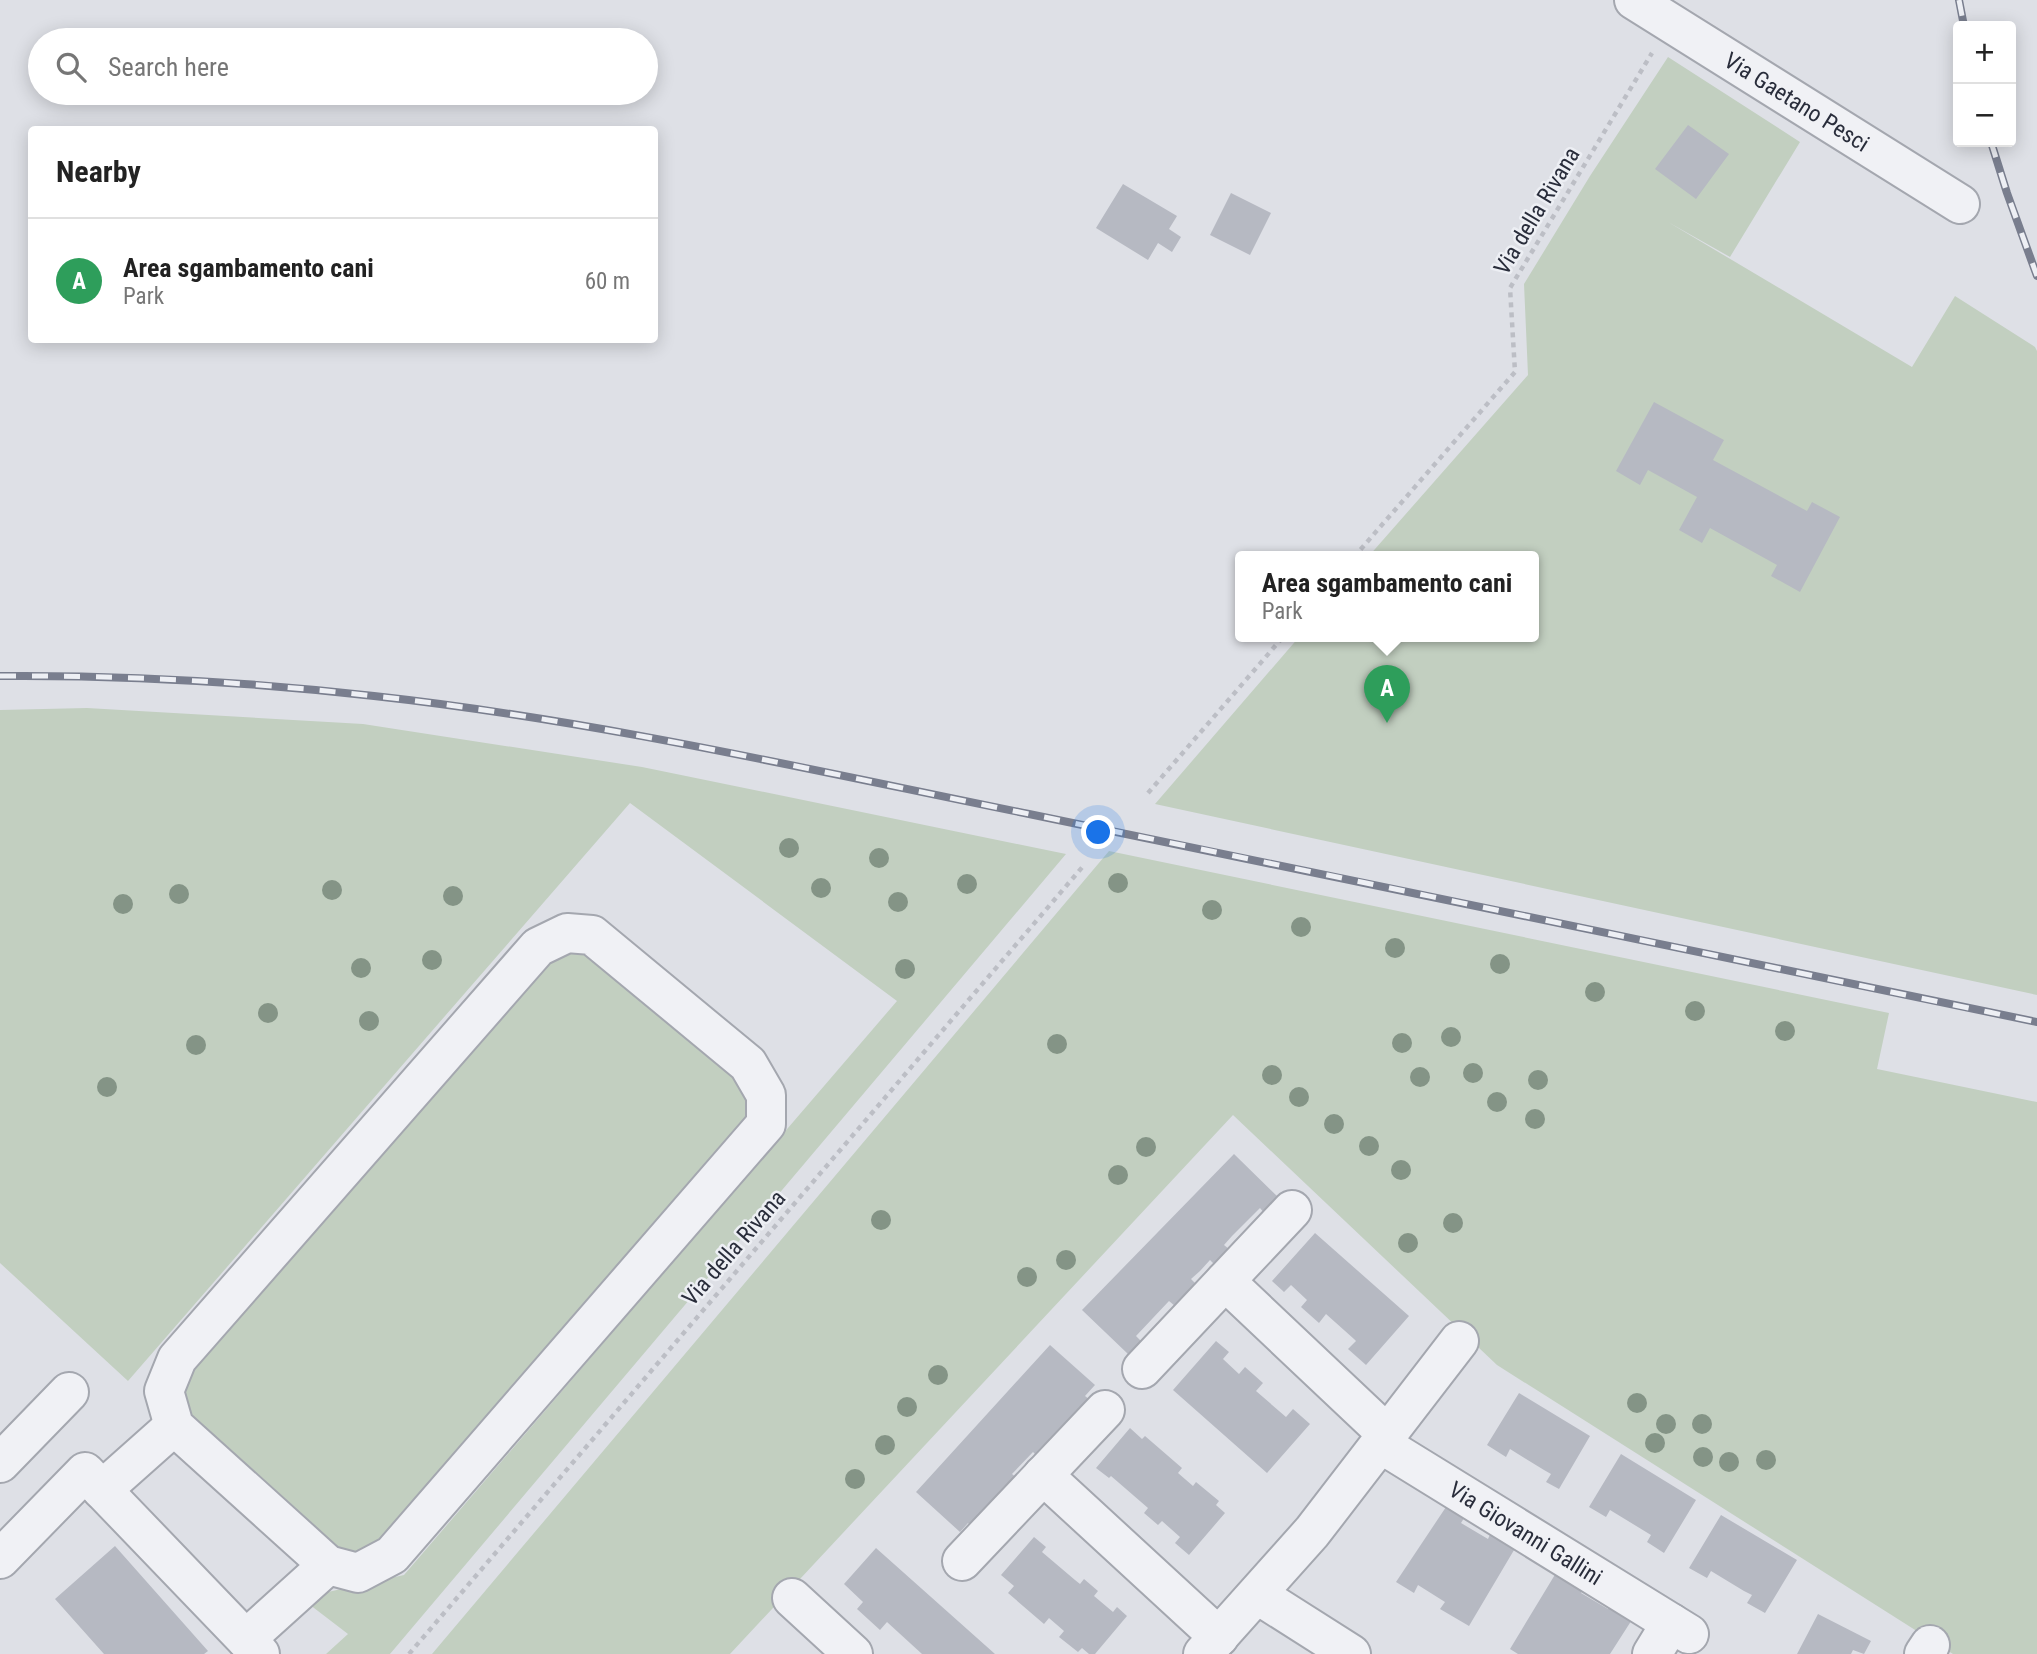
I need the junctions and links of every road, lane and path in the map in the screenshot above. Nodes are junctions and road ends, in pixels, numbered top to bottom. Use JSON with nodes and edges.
{"nodes":[{"id":1,"x":1634,"y":0,"type":"edge"},
{"id":2,"x":1656,"y":46,"type":"dead end"},
{"id":3,"x":1960,"y":204,"type":"dead end"},
{"id":4,"x":1359,"y":551,"type":"edge"},
{"id":5,"x":1279,"y":642,"type":"edge"},
{"id":6,"x":1148,"y":793,"type":"dead end"},
{"id":7,"x":1085,"y":864,"type":"dead end"},
{"id":8,"x":1292,"y":1210,"type":"dead end"},
{"id":9,"x":1225,"y":1281,"type":"junction"},
{"id":10,"x":1459,"y":1341,"type":"dead end"},
{"id":11,"x":1142,"y":1369,"type":"dead end"},
{"id":12,"x":69,"y":1392,"type":"dead end"},
{"id":13,"x":1105,"y":1410,"type":"dead end"},
{"id":14,"x":174,"y":1426,"type":"junction"},
{"id":15,"x":1384,"y":1439,"type":"junction"},
{"id":16,"x":0,"y":1463,"type":"edge"},
{"id":17,"x":1043,"y":1475,"type":"junction"},
{"id":18,"x":102,"y":1490,"type":"junction"},
{"id":19,"x":0,"y":1559,"type":"edge"},
{"id":20,"x":962,"y":1561,"type":"dead end"},
{"id":21,"x":328,"y":1565,"type":"junction"},
{"id":22,"x":1258,"y":1595,"type":"junction"},
{"id":23,"x":792,"y":1598,"type":"dead end"},
{"id":24,"x":1670,"y":1637,"type":"edge"},
{"id":25,"x":1211,"y":1645,"type":"edge"},
{"id":26,"x":253,"y":1646,"type":"edge"},
{"id":27,"x":409,"y":1654,"type":"edge"},
{"id":28,"x":853,"y":1654,"type":"edge"},
{"id":29,"x":1351,"y":1654,"type":"edge"}],
"edges":[{"from":1,"to":3,"type":"street","name":"Via Gaetano Pesci"},
{"from":2,"to":4,"type":"path","name":"Via della Rivana"},
{"from":5,"to":6,"type":"path"},
{"from":7,"to":27,"type":"path","name":"Via della Rivana"},
{"from":8,"to":9,"type":"street"},
{"from":9,"to":11,"type":"street"},
{"from":9,"to":15,"type":"street","name":"Via Giovanni Gallini"},
{"from":10,"to":15,"type":"street"},
{"from":12,"to":16,"type":"street"},
{"from":13,"to":17,"type":"street"},
{"from":14,"to":18,"type":"street"},
{"from":14,"to":21,"type":"street"},
{"from":14,"to":21,"type":"street"},
{"from":15,"to":22,"type":"street"},
{"from":15,"to":24,"type":"street","name":"Via Giovanni Gallini"},
{"from":17,"to":20,"type":"street"},
{"from":17,"to":25,"type":"street"},
{"from":18,"to":19,"type":"street"},
{"from":18,"to":26,"type":"street"},
{"from":21,"to":26,"type":"street"},
{"from":22,"to":25,"type":"street"},
{"from":22,"to":29,"type":"street"},
{"from":23,"to":28,"type":"street"}]}
